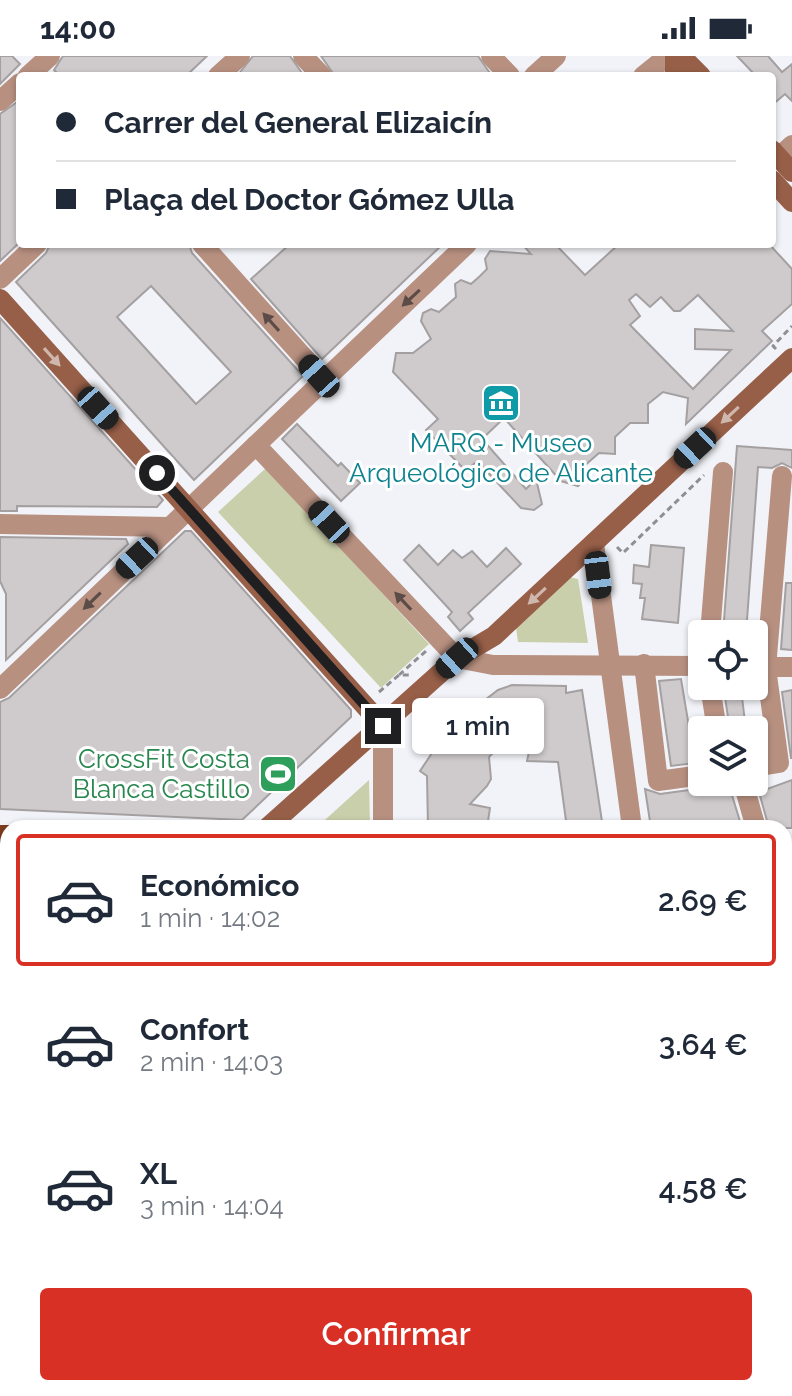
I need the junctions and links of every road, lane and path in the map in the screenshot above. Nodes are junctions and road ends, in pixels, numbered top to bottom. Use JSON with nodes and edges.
{"nodes":[{"id":1,"x":240,"y":56,"type":"edge"},
{"id":2,"x":303,"y":56,"type":"edge"},
{"id":3,"x":491,"y":56,"type":"edge"},
{"id":4,"x":556,"y":56,"type":"edge"},
{"id":5,"x":668,"y":56,"type":"edge"},
{"id":6,"x":678,"y":56,"type":"edge"},
{"id":7,"x":222,"y":72,"type":"edge"},
{"id":8,"x":318,"y":72,"type":"edge"},
{"id":9,"x":506,"y":72,"type":"edge"},
{"id":10,"x":538,"y":72,"type":"edge"},
{"id":11,"x":648,"y":72,"type":"edge"},
{"id":12,"x":696,"y":72,"type":"edge"},
{"id":13,"x":16,"y":87,"type":"edge"},
{"id":14,"x":0,"y":101,"type":"edge"},
{"id":15,"x":776,"y":184,"type":"edge"},
{"id":16,"x":792,"y":202,"type":"edge"},
{"id":17,"x":33,"y":248,"type":"edge"},
{"id":18,"x":206,"y":248,"type":"edge"},
{"id":19,"x":463,"y":248,"type":"edge"},
{"id":20,"x":0,"y":279,"type":"edge"},
{"id":21,"x":0,"y":299,"type":"edge"},
{"id":22,"x":792,"y":358,"type":"edge"},
{"id":23,"x":324,"y":380,"type":"junction"},
{"id":24,"x":256,"y":445,"type":"junction"},
{"id":25,"x":715,"y":472,"type":"joint"},
{"id":26,"x":782,"y":476,"type":"dead end"},
{"id":27,"x":189,"y":510,"type":"junction"},
{"id":28,"x":0,"y":524,"type":"edge"},
{"id":29,"x":168,"y":527,"type":"junction"},
{"id":30,"x":599,"y":538,"type":"junction"},
{"id":31,"x":623,"y":553,"type":"junction"},
{"id":32,"x":610,"y":559,"type":"dead end"},
{"id":33,"x":710,"y":620,"type":"edge"},
{"id":34,"x":766,"y":620,"type":"edge"},
{"id":35,"x":439,"y":639,"type":"junction"},
{"id":36,"x":457,"y":658,"type":"junction"},
{"id":37,"x":609,"y":663,"type":"junction"},
{"id":38,"x":644,"y":664,"type":"junction"},
{"id":39,"x":688,"y":666,"type":"edge"},
{"id":40,"x":792,"y":667,"type":"edge"},
{"id":41,"x":768,"y":668,"type":"edge"},
{"id":42,"x":0,"y":689,"type":"edge"},
{"id":43,"x":766,"y":700,"type":"edge"},
{"id":44,"x":363,"y":705,"type":"junction"},
{"id":45,"x":383,"y":726,"type":"junction"},
{"id":46,"x":768,"y":765,"type":"edge"},
{"id":47,"x":688,"y":777,"type":"edge"},
{"id":48,"x":747,"y":796,"type":"edge"},
{"id":49,"x":276,"y":820,"type":"edge"},
{"id":50,"x":383,"y":820,"type":"edge"},
{"id":51,"x":631,"y":820,"type":"edge"},
{"id":52,"x":754,"y":820,"type":"edge"}],
"edges":[{"from":1,"to":7,"type":"street"},
{"from":2,"to":8,"type":"street"},
{"from":3,"to":9,"type":"street"},
{"from":4,"to":10,"type":"street"},
{"from":5,"to":11,"type":"street"},
{"from":6,"to":12,"type":"street"},
{"from":13,"to":14,"type":"street"},
{"from":15,"to":16,"type":"street"},
{"from":17,"to":20,"type":"street"},
{"from":23,"to":18,"type":"street","one_way":true},
{"from":19,"to":23,"type":"street","one_way":true},
{"from":21,"to":27,"type":"street","one_way":true},
{"from":22,"to":30,"type":"street","one_way":true},
{"from":23,"to":24,"type":"street"},
{"from":24,"to":27,"type":"street"},
{"from":35,"to":24,"type":"street","one_way":true},
{"from":25,"to":31,"type":"path"},
{"from":25,"to":33,"type":"street"},
{"from":26,"to":34,"type":"street"},
{"from":27,"to":29,"type":"street"},
{"from":27,"to":44,"type":"street"},
{"from":28,"to":29,"type":"street"},
{"from":29,"to":42,"type":"street","one_way":true},
{"from":30,"to":31,"type":"path"},
{"from":30,"to":36,"type":"street","one_way":true},
{"from":30,"to":37,"type":"street"},
{"from":31,"to":32,"type":"path"},
{"from":35,"to":36,"type":"street"},
{"from":35,"to":44,"type":"path"},
{"from":36,"to":37,"type":"street"},
{"from":36,"to":45,"type":"street"},
{"from":37,"to":38,"type":"street"},
{"from":37,"to":51,"type":"street"},
{"from":38,"to":39,"type":"street"},
{"from":38,"to":47,"type":"street"},
{"from":40,"to":41,"type":"street"},
{"from":43,"to":46,"type":"street"},
{"from":44,"to":45,"type":"street"},
{"from":45,"to":49,"type":"street"},
{"from":45,"to":50,"type":"street"},
{"from":48,"to":52,"type":"street"}]}
